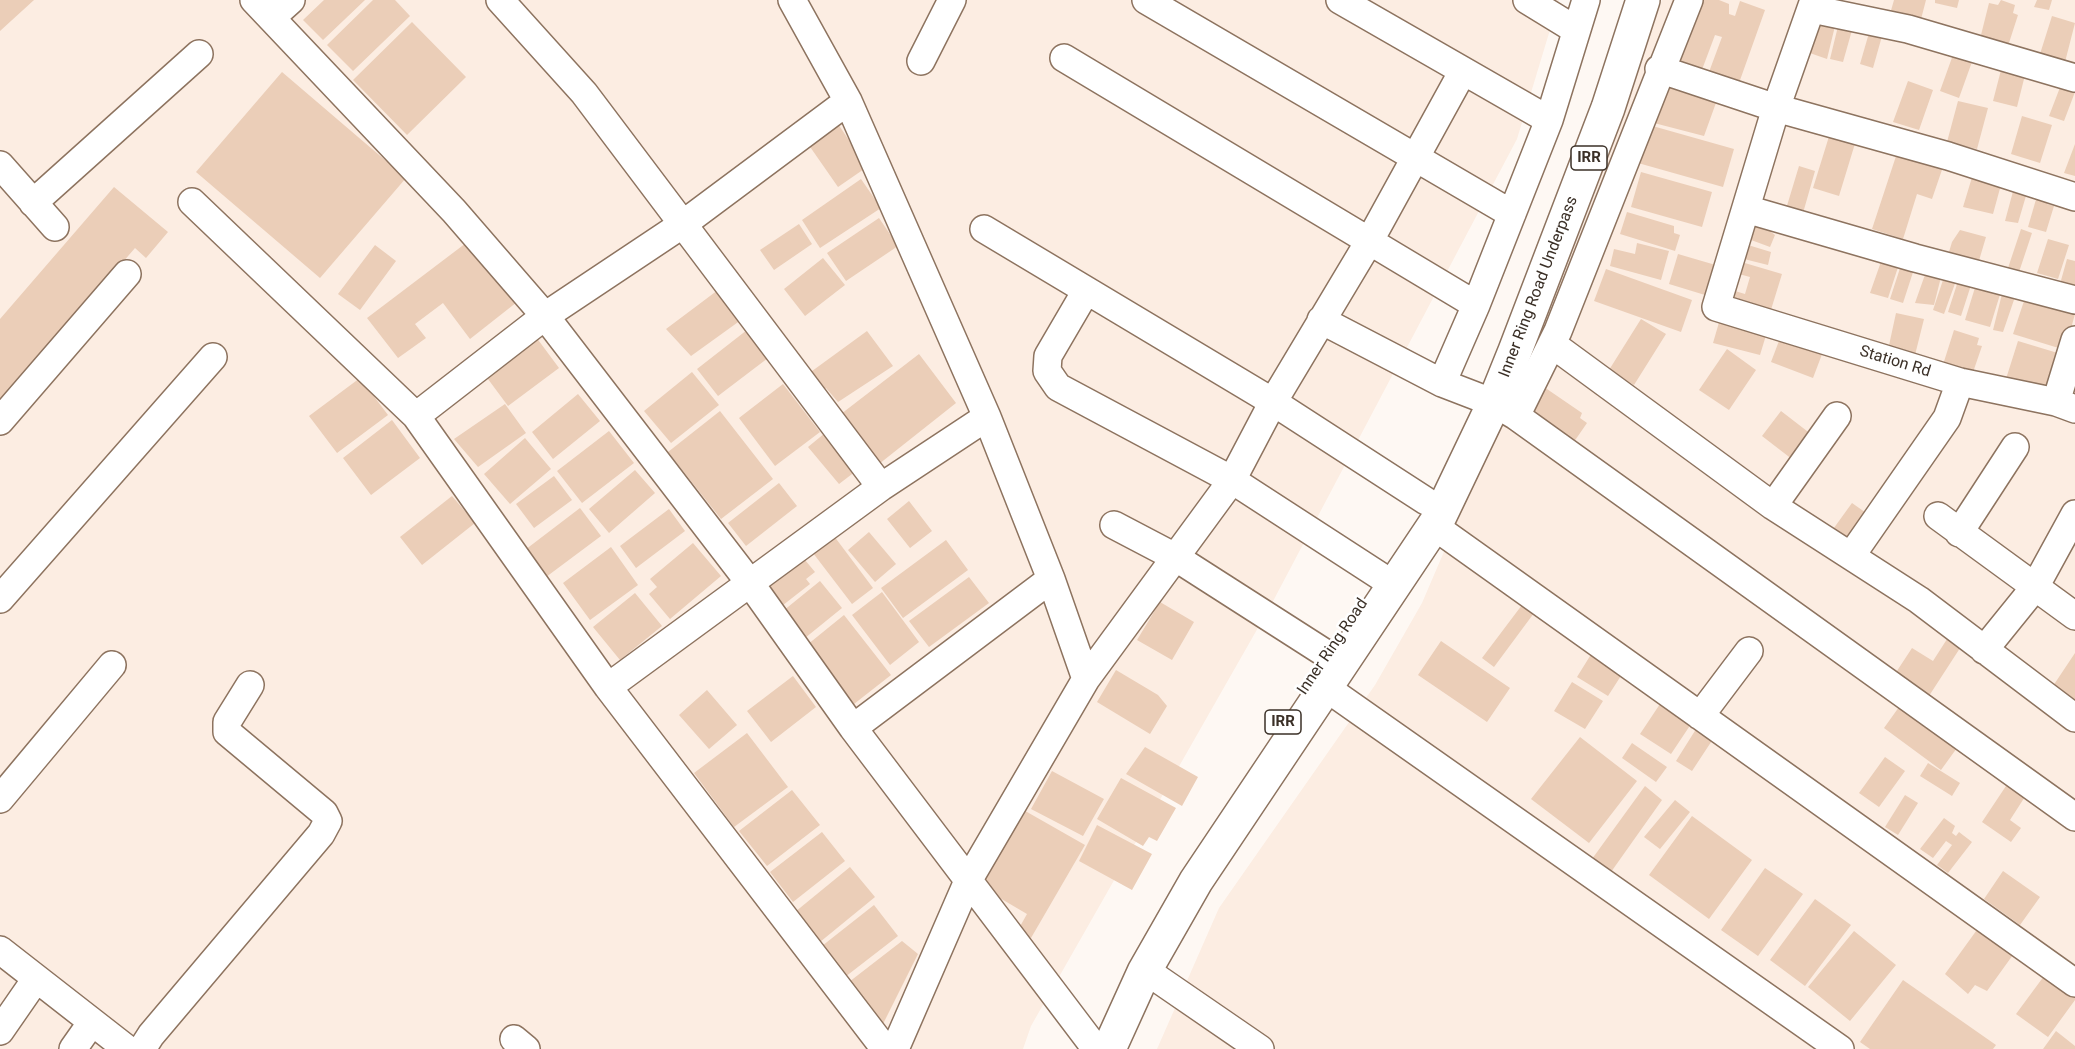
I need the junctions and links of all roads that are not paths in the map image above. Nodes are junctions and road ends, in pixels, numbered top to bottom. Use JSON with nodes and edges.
{"nodes":[{"id":1,"x":500,"y":0,"type":"edge"},
{"id":2,"x":792,"y":0,"type":"edge"},
{"id":3,"x":952,"y":0,"type":"edge"},
{"id":4,"x":1146,"y":0,"type":"edge"},
{"id":5,"x":1340,"y":0,"type":"edge"},
{"id":6,"x":1527,"y":0,"type":"edge"},
{"id":7,"x":1586,"y":0,"type":"edge"},
{"id":8,"x":1620,"y":0,"type":"edge"},
{"id":9,"x":1643,"y":0,"type":"edge"},
{"id":10,"x":1689,"y":0,"type":"edge"},
{"id":11,"x":1813,"y":5,"type":"edge"},
{"id":12,"x":272,"y":6,"type":"edge"},
{"id":13,"x":1576,"y":30,"type":"junction"},
{"id":14,"x":199,"y":54,"type":"dead end"},
{"id":15,"x":1064,"y":58,"type":"dead end"},
{"id":16,"x":921,"y":61,"type":"dead end"},
{"id":17,"x":1659,"y":69,"type":"junction"},
{"id":18,"x":1463,"y":71,"type":"junction"},
{"id":19,"x":2075,"y":78,"type":"edge"},
{"id":20,"x":848,"y":101,"type":"junction"},
{"id":21,"x":1776,"y":108,"type":"junction"},
{"id":22,"x":1549,"y":120,"type":"junction"},
{"id":23,"x":1417,"y":157,"type":"junction"},
{"id":24,"x":0,"y":165,"type":"edge"},
{"id":25,"x":2075,"y":197,"type":"edge"},
{"id":26,"x":192,"y":202,"type":"dead end"},
{"id":27,"x":33,"y":203,"type":"junction"},
{"id":28,"x":1746,"y":209,"type":"junction"},
{"id":29,"x":1512,"y":214,"type":"junction"},
{"id":30,"x":683,"y":224,"type":"junction"},
{"id":31,"x":55,"y":227,"type":"dead end"},
{"id":32,"x":984,"y":229,"type":"dead end"},
{"id":33,"x":1370,"y":240,"type":"junction"},
{"id":34,"x":128,"y":274,"type":"dead end"},
{"id":35,"x":1086,"y":291,"type":"junction"},
{"id":36,"x":2075,"y":300,"type":"edge"},
{"id":37,"x":1476,"y":305,"type":"junction"},
{"id":38,"x":545,"y":316,"type":"junction"},
{"id":39,"x":1321,"y":320,"type":"junction"},
{"id":40,"x":2075,"y":340,"type":"edge"},
{"id":41,"x":1552,"y":344,"type":"junction"},
{"id":42,"x":213,"y":357,"type":"dead end"},
{"id":43,"x":1960,"y":382,"type":"junction"},
{"id":44,"x":1442,"y":383,"type":"junction"},
{"id":45,"x":1273,"y":402,"type":"junction"},
{"id":46,"x":1495,"y":405,"type":"junction"},
{"id":47,"x":2065,"y":405,"type":"edge"},
{"id":48,"x":416,"y":416,"type":"junction"},
{"id":49,"x":1837,"y":416,"type":"dead end"},
{"id":50,"x":987,"y":417,"type":"junction"},
{"id":51,"x":0,"y":421,"type":"edge"},
{"id":52,"x":2016,"y":447,"type":"dead end"},
{"id":53,"x":1232,"y":480,"type":"junction"},
{"id":54,"x":881,"y":487,"type":"junction"},
{"id":55,"x":1773,"y":506,"type":"junction"},
{"id":56,"x":1430,"y":514,"type":"junction"},
{"id":57,"x":2075,"y":514,"type":"edge"},
{"id":58,"x":1938,"y":516,"type":"dead end"},
{"id":59,"x":1114,"y":525,"type":"dead end"},
{"id":60,"x":1959,"y":533,"type":"junction"},
{"id":61,"x":1851,"y":556,"type":"junction"},
{"id":62,"x":1175,"y":557,"type":"junction"},
{"id":63,"x":1380,"y":576,"type":"junction"},
{"id":64,"x":1051,"y":579,"type":"junction"},
{"id":65,"x":750,"y":583,"type":"junction"},
{"id":66,"x":2035,"y":587,"type":"junction"},
{"id":67,"x":0,"y":599,"type":"edge"},
{"id":68,"x":2075,"y":616,"type":"edge"},
{"id":69,"x":1984,"y":650,"type":"junction"},
{"id":70,"x":1749,"y":651,"type":"dead end"},
{"id":71,"x":1328,"y":655,"type":"junction"},
{"id":72,"x":112,"y":665,"type":"dead end"},
{"id":73,"x":1086,"y":679,"type":"junction"},
{"id":74,"x":250,"y":685,"type":"dead end"},
{"id":75,"x":609,"y":687,"type":"junction"},
{"id":76,"x":1325,"y":687,"type":"junction"},
{"id":77,"x":1700,"y":716,"type":"junction"},
{"id":78,"x":2075,"y":717,"type":"edge"},
{"id":79,"x":853,"y":728,"type":"junction"},
{"id":80,"x":0,"y":799,"type":"edge"},
{"id":81,"x":2075,"y":817,"type":"edge"},
{"id":82,"x":968,"y":881,"type":"junction"},
{"id":83,"x":0,"y":950,"type":"edge"},
{"id":84,"x":1145,"y":970,"type":"junction"},
{"id":85,"x":36,"y":979,"type":"junction"},
{"id":86,"x":2075,"y":983,"type":"edge"},
{"id":87,"x":92,"y":1022,"type":"junction"},
{"id":88,"x":0,"y":1031,"type":"edge"},
{"id":89,"x":1098,"y":1048,"type":"edge"},
{"id":90,"x":73,"y":1049,"type":"edge"},
{"id":91,"x":127,"y":1049,"type":"edge"},
{"id":92,"x":142,"y":1049,"type":"edge"},
{"id":93,"x":885,"y":1049,"type":"edge"},
{"id":94,"x":895,"y":1049,"type":"edge"},
{"id":95,"x":1260,"y":1049,"type":"edge"},
{"id":96,"x":1840,"y":1049,"type":"edge"}],
"edges":[{"from":1,"to":30,"type":"street"},
{"from":2,"to":20,"type":"street"},
{"from":3,"to":16,"type":"street"},
{"from":4,"to":23,"type":"street"},
{"from":5,"to":18,"type":"street"},
{"from":6,"to":13,"type":"street"},
{"from":7,"to":13,"type":"street"},
{"from":8,"to":46,"type":"main road","name":"Inner Ring Road Underpass","number":"IRR"},
{"from":9,"to":46,"type":"main road","name":"Inner Ring Road Underpass","number":"IRR"},
{"from":10,"to":17,"type":"street"},
{"from":11,"to":19,"type":"street"},
{"from":11,"to":21,"type":"street"},
{"from":12,"to":38,"type":"street"},
{"from":13,"to":22,"type":"street"},
{"from":14,"to":27,"type":"street"},
{"from":15,"to":33,"type":"street"},
{"from":17,"to":21,"type":"street"},
{"from":17,"to":41,"type":"street"},
{"from":18,"to":22,"type":"street"},
{"from":18,"to":23,"type":"street"},
{"from":20,"to":30,"type":"street"},
{"from":20,"to":50,"type":"street"},
{"from":21,"to":25,"type":"street"},
{"from":21,"to":28,"type":"street"},
{"from":22,"to":29,"type":"street"},
{"from":23,"to":29,"type":"street"},
{"from":23,"to":33,"type":"street"},
{"from":24,"to":27,"type":"street"},
{"from":26,"to":48,"type":"street"},
{"from":27,"to":31,"type":"street"},
{"from":28,"to":36,"type":"street"},
{"from":28,"to":43,"type":"street","name":"Station Rd"},
{"from":29,"to":37,"type":"street"},
{"from":30,"to":38,"type":"street"},
{"from":30,"to":54,"type":"street"},
{"from":32,"to":35,"type":"street"},
{"from":33,"to":37,"type":"street"},
{"from":33,"to":39,"type":"street"},
{"from":34,"to":51,"type":"street"},
{"from":35,"to":45,"type":"street"},
{"from":35,"to":53,"type":"street"},
{"from":37,"to":44,"type":"street"},
{"from":38,"to":48,"type":"street"},
{"from":38,"to":65,"type":"street"},
{"from":39,"to":44,"type":"street"},
{"from":39,"to":45,"type":"street"},
{"from":40,"to":47,"type":"street"},
{"from":41,"to":46,"type":"street"},
{"from":41,"to":55,"type":"street"},
{"from":42,"to":67,"type":"street"},
{"from":43,"to":47,"type":"street","name":"Station Rd"},
{"from":43,"to":61,"type":"street"},
{"from":44,"to":46,"type":"street"},
{"from":45,"to":53,"type":"street"},
{"from":45,"to":56,"type":"street"},
{"from":46,"to":56,"type":"main road","name":"Inner Ring Road","number":"IRR"},
{"from":46,"to":81,"type":"street"},
{"from":48,"to":75,"type":"street"},
{"from":49,"to":55,"type":"street"},
{"from":50,"to":54,"type":"street"},
{"from":50,"to":64,"type":"street"},
{"from":52,"to":60,"type":"street"},
{"from":53,"to":62,"type":"street"},
{"from":53,"to":63,"type":"street"},
{"from":54,"to":65,"type":"street"},
{"from":55,"to":61,"type":"street"},
{"from":56,"to":63,"type":"main road","name":"Inner Ring Road","number":"IRR"},
{"from":56,"to":76,"type":"main road","name":"Inner Ring Road","number":"IRR"},
{"from":56,"to":77,"type":"street"},
{"from":57,"to":66,"type":"street"},
{"from":58,"to":60,"type":"street"},
{"from":59,"to":62,"type":"street"},
{"from":60,"to":66,"type":"street"},
{"from":61,"to":69,"type":"street"},
{"from":62,"to":71,"type":"street"},
{"from":62,"to":73,"type":"street"},
{"from":63,"to":71,"type":"main road","name":"Inner Ring Road","number":"IRR"},
{"from":64,"to":73,"type":"street"},
{"from":64,"to":79,"type":"street"},
{"from":65,"to":75,"type":"street"},
{"from":65,"to":79,"type":"street"},
{"from":66,"to":68,"type":"street"},
{"from":66,"to":69,"type":"street"},
{"from":69,"to":78,"type":"street"},
{"from":70,"to":77,"type":"street"},
{"from":71,"to":89,"type":"main road","name":"Inner Ring Road","number":"IRR"},
{"from":72,"to":80,"type":"street"},
{"from":73,"to":82,"type":"street"},
{"from":74,"to":92,"type":"street"},
{"from":75,"to":93,"type":"street"},
{"from":76,"to":84,"type":"main road","name":"Inner Ring Road","number":"IRR"},
{"from":76,"to":96,"type":"street"},
{"from":77,"to":86,"type":"street"},
{"from":79,"to":82,"type":"street"},
{"from":82,"to":89,"type":"street"},
{"from":82,"to":94,"type":"street"},
{"from":83,"to":85,"type":"street"},
{"from":84,"to":89,"type":"main road","name":"Inner Ring Road","number":"IRR"},
{"from":84,"to":95,"type":"street"},
{"from":85,"to":87,"type":"street"},
{"from":85,"to":88,"type":"street"},
{"from":87,"to":90,"type":"street"},
{"from":87,"to":91,"type":"street"}]}
